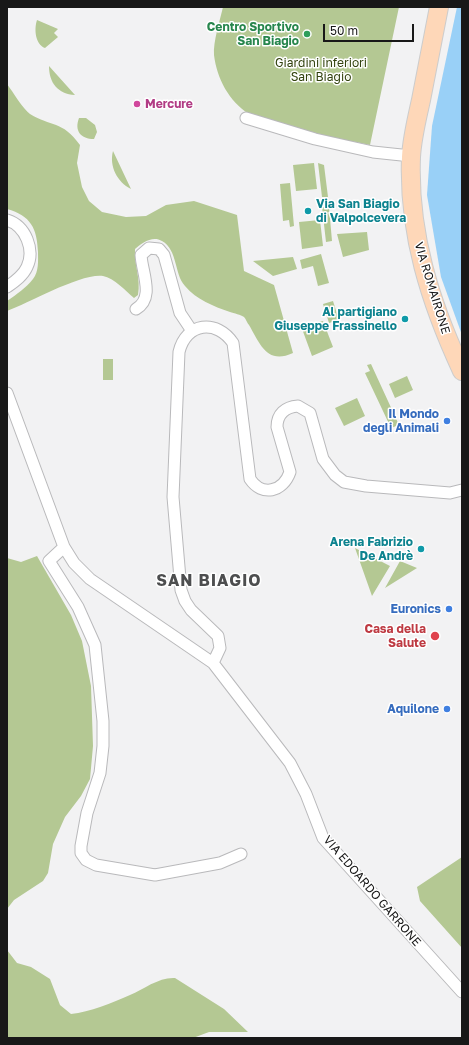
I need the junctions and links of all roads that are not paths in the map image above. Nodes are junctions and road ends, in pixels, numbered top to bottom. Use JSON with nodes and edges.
{"nodes":[{"id":1,"x":440,"y":7,"type":"edge"},
{"id":2,"x":246,"y":118,"type":"dead end"},
{"id":3,"x":411,"y":156,"type":"junction"},
{"id":4,"x":7,"y":220,"type":"edge"},
{"id":5,"x":7,"y":288,"type":"edge"},
{"id":6,"x":136,"y":309,"type":"dead end"},
{"id":7,"x":192,"y":331,"type":"junction"},
{"id":8,"x":462,"y":371,"type":"edge"},
{"id":9,"x":7,"y":393,"type":"edge"},
{"id":10,"x":462,"y":490,"type":"edge"},
{"id":11,"x":64,"y":547,"type":"junction"},
{"id":12,"x":213,"y":663,"type":"junction"},
{"id":13,"x":241,"y":854,"type":"dead end"},
{"id":14,"x":462,"y":992,"type":"edge"}],
"edges":[{"from":1,"to":3,"type":"main road","name":"VIA ROMAIRONE"},
{"from":2,"to":3,"type":"street"},
{"from":3,"to":8,"type":"main road","name":"VIA ROMAIRONE"},
{"from":4,"to":5,"type":"street"},
{"from":6,"to":7,"type":"street"},
{"from":7,"to":10,"type":"street"},
{"from":7,"to":12,"type":"street"},
{"from":9,"to":11,"type":"street"},
{"from":11,"to":12,"type":"street"},
{"from":11,"to":13,"type":"street"},
{"from":12,"to":14,"type":"street","name":"VIA EDOARDO GARRONE"}]}
